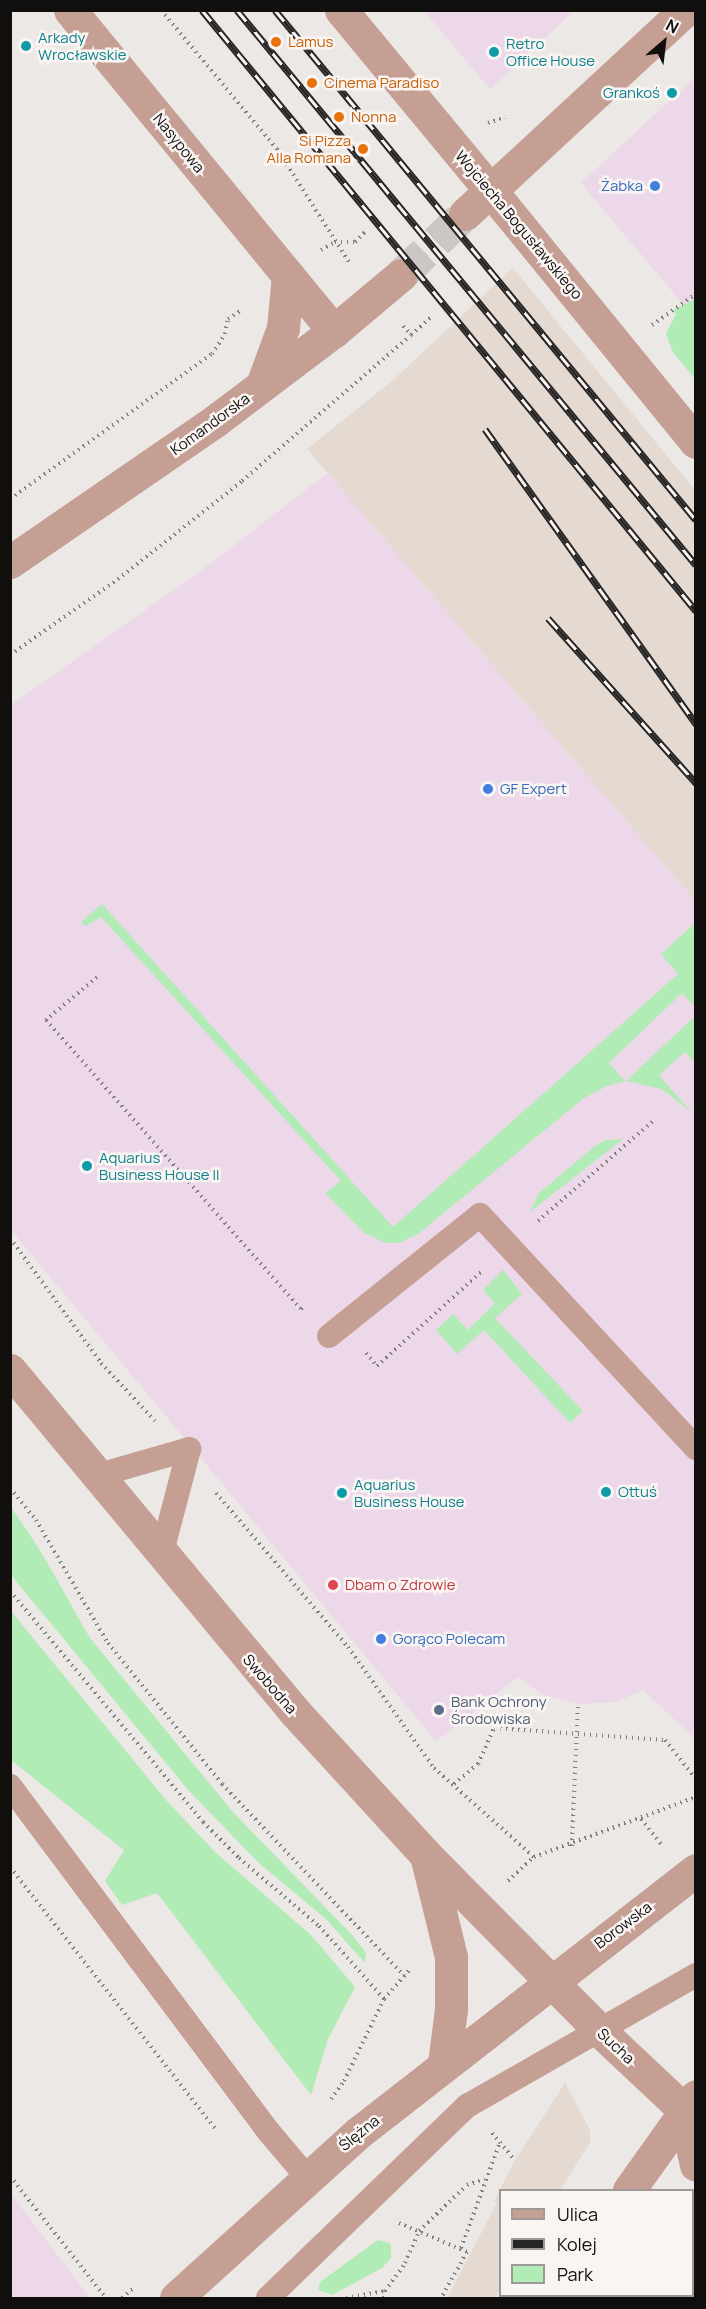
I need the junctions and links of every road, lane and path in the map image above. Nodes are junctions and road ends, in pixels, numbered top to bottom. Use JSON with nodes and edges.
{"nodes":[{"id":1,"x":70,"y":10,"type":"edge"},
{"id":2,"x":161,"y":10,"type":"edge"},
{"id":3,"x":341,"y":10,"type":"edge"},
{"id":4,"x":685,"y":10,"type":"edge"},
{"id":5,"x":492,"y":191,"type":"junction"},
{"id":6,"x":465,"y":214,"type":"tunnel mouth"},
{"id":7,"x":366,"y":231,"type":"dead end"},
{"id":8,"x":335,"y":242,"type":"junction"},
{"id":9,"x":318,"y":252,"type":"dead end"},
{"id":10,"x":349,"y":262,"type":"dead end"},
{"id":11,"x":288,"y":275,"type":"junction"},
{"id":12,"x":401,"y":275,"type":"tunnel mouth"},
{"id":13,"x":696,"y":294,"type":"edge"},
{"id":14,"x":242,"y":310,"type":"dead end"},
{"id":15,"x":433,"y":315,"type":"dead end"},
{"id":16,"x":401,"y":324,"type":"dead end"},
{"id":17,"x":334,"y":331,"type":"junction"},
{"id":18,"x":645,"y":331,"type":"dead end"},
{"id":19,"x":411,"y":335,"type":"junction"},
{"id":20,"x":262,"y":385,"type":"junction"},
{"id":21,"x":696,"y":442,"type":"edge"},
{"id":22,"x":10,"y":499,"type":"edge"},
{"id":23,"x":10,"y":562,"type":"edge"},
{"id":24,"x":10,"y":655,"type":"edge"},
{"id":25,"x":97,"y":977,"type":"dead end"},
{"id":26,"x":10,"y":1238,"type":"edge"},
{"id":27,"x":308,"y":1302,"type":"dead end"},
{"id":28,"x":329,"y":1336,"type":"dead end"},
{"id":29,"x":10,"y":1370,"type":"edge"},
{"id":30,"x":696,"y":1448,"type":"edge"},
{"id":31,"x":183,"y":1455,"type":"junction"},
{"id":32,"x":99,"y":1475,"type":"junction"},
{"id":33,"x":10,"y":1488,"type":"edge"},
{"id":34,"x":162,"y":1552,"type":"junction"},
{"id":35,"x":10,"y":1591,"type":"edge"},
{"id":36,"x":578,"y":1704,"type":"dead end"},
{"id":37,"x":577,"y":1735,"type":"junction"},
{"id":38,"x":696,"y":1779,"type":"edge"},
{"id":39,"x":454,"y":1784,"type":"junction"},
{"id":40,"x":10,"y":1786,"type":"edge"},
{"id":41,"x":696,"y":1797,"type":"edge"},
{"id":42,"x":641,"y":1819,"type":"junction"},
{"id":43,"x":572,"y":1846,"type":"junction"},
{"id":44,"x":426,"y":1855,"type":"junction"},
{"id":45,"x":534,"y":1857,"type":"junction"},
{"id":46,"x":682,"y":1863,"type":"edge"},
{"id":47,"x":10,"y":1867,"type":"edge"},
{"id":48,"x":516,"y":1874,"type":"dead end"},
{"id":49,"x":696,"y":1975,"type":"edge"},
{"id":50,"x":551,"y":1980,"type":"junction"},
{"id":51,"x":384,"y":1999,"type":"junction"},
{"id":52,"x":600,"y":2031,"type":"junction"},
{"id":53,"x":444,"y":2064,"type":"junction"},
{"id":54,"x":692,"y":2105,"type":"edge"},
{"id":55,"x":324,"y":2108,"type":"dead end"},
{"id":56,"x":490,"y":2130,"type":"dead end"},
{"id":57,"x":221,"y":2136,"type":"dead end"},
{"id":58,"x":500,"y":2142,"type":"junction"},
{"id":59,"x":515,"y":2160,"type":"dead end"},
{"id":60,"x":696,"y":2165,"type":"edge"},
{"id":61,"x":10,"y":2176,"type":"edge"},
{"id":62,"x":307,"y":2177,"type":"junction"},
{"id":63,"x":484,"y":2179,"type":"junction"},
{"id":64,"x":630,"y":2189,"type":"edge"},
{"id":65,"x":385,"y":2291,"type":"junction"},
{"id":66,"x":106,"y":2298,"type":"edge"},
{"id":67,"x":176,"y":2298,"type":"edge"},
{"id":68,"x":268,"y":2298,"type":"edge"},
{"id":69,"x":346,"y":2298,"type":"edge"},
{"id":70,"x":384,"y":2298,"type":"edge"},
{"id":71,"x":441,"y":2298,"type":"edge"}],
"edges":[{"from":1,"to":11,"type":"street","name":"Nasypowa"},
{"from":2,"to":8,"type":"path"},
{"from":3,"to":5,"type":"street","name":"Wojciecha Bogusławskiego"},
{"from":4,"to":5,"type":"street"},
{"from":5,"to":6,"type":"street"},
{"from":5,"to":21,"type":"street","name":"Wojciecha Bogusławskiego"},
{"from":7,"to":8,"type":"path"},
{"from":8,"to":9,"type":"path"},
{"from":8,"to":10,"type":"path"},
{"from":11,"to":17,"type":"street","name":"Nasypowa"},
{"from":11,"to":20,"type":"street"},
{"from":12,"to":17,"type":"street","name":"Komandorska"},
{"from":13,"to":18,"type":"path"},
{"from":14,"to":22,"type":"path"},
{"from":15,"to":19,"type":"path"},
{"from":16,"to":19,"type":"path"},
{"from":17,"to":20,"type":"street","name":"Komandorska"},
{"from":19,"to":24,"type":"path"},
{"from":20,"to":23,"type":"street","name":"Komandorska"},
{"from":25,"to":27,"type":"path"},
{"from":26,"to":31,"type":"path"},
{"from":28,"to":30,"type":"lane"},
{"from":29,"to":32,"type":"street","name":"Swobodna"},
{"from":31,"to":32,"type":"lane"},
{"from":31,"to":34,"type":"lane"},
{"from":31,"to":39,"type":"path"},
{"from":32,"to":34,"type":"street","name":"Swobodna"},
{"from":33,"to":51,"type":"path"},
{"from":34,"to":44,"type":"street","name":"Swobodna"},
{"from":35,"to":51,"type":"path"},
{"from":36,"to":37,"type":"path"},
{"from":37,"to":38,"type":"path"},
{"from":37,"to":39,"type":"path"},
{"from":37,"to":43,"type":"path"},
{"from":39,"to":45,"type":"path"},
{"from":40,"to":62,"type":"lane"},
{"from":41,"to":42,"type":"path"},
{"from":42,"to":43,"type":"path"},
{"from":42,"to":46,"type":"path"},
{"from":43,"to":45,"type":"path"},
{"from":44,"to":50,"type":"street","name":"Swobodna"},
{"from":44,"to":53,"type":"street"},
{"from":45,"to":48,"type":"path"},
{"from":46,"to":50,"type":"street","name":"Borowska"},
{"from":47,"to":57,"type":"path"},
{"from":49,"to":52,"type":"lane"},
{"from":50,"to":52,"type":"street","name":"Sucha"},
{"from":50,"to":53,"type":"street","name":"Ślężna"},
{"from":51,"to":55,"type":"path"},
{"from":52,"to":54,"type":"street","name":"Sucha"},
{"from":52,"to":68,"type":"lane"},
{"from":53,"to":62,"type":"street","name":"Ślężna"},
{"from":54,"to":60,"type":"street"},
{"from":54,"to":64,"type":"street"},
{"from":56,"to":58,"type":"path"},
{"from":58,"to":59,"type":"path"},
{"from":58,"to":63,"type":"path"},
{"from":61,"to":66,"type":"path"},
{"from":62,"to":67,"type":"street","name":"Ślężna"},
{"from":63,"to":65,"type":"path"},
{"from":63,"to":71,"type":"path"},
{"from":65,"to":69,"type":"path"},
{"from":65,"to":70,"type":"path"}]}
